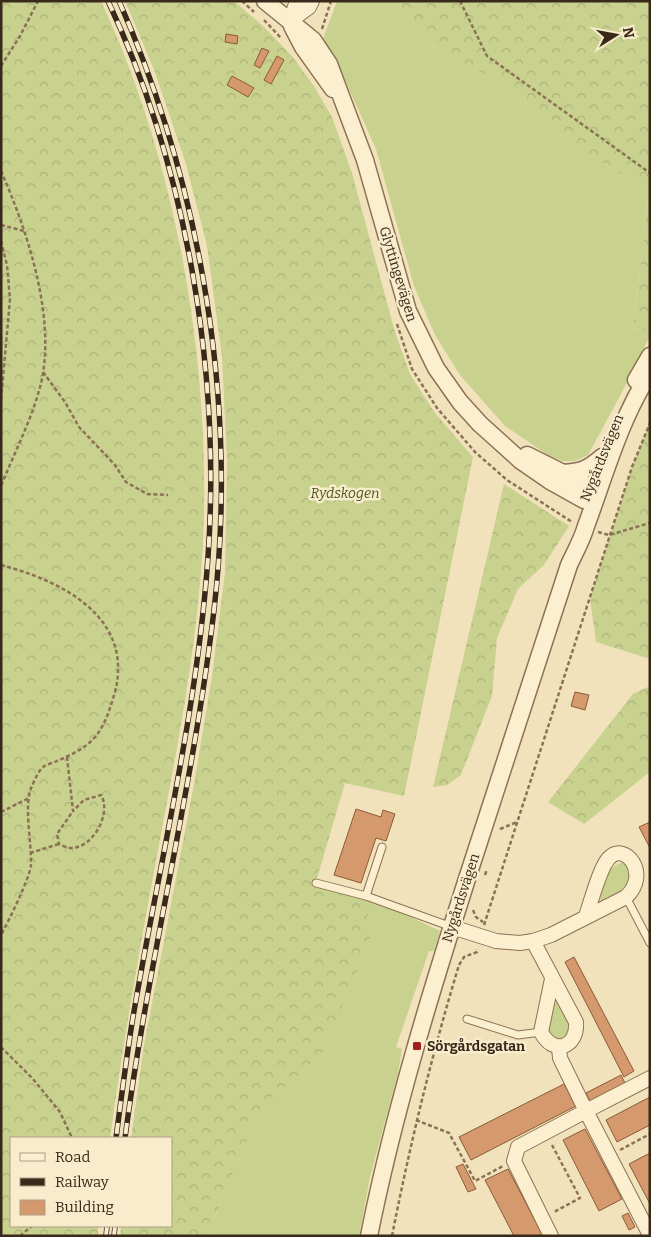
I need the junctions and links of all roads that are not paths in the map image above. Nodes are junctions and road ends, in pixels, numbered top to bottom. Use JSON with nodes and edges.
{"nodes":[{"id":1,"x":264,"y":1,"type":"edge"},
{"id":2,"x":297,"y":1,"type":"edge"},
{"id":3,"x":312,"y":1,"type":"edge"},
{"id":4,"x":290,"y":22,"type":"junction"},
{"id":5,"x":650,"y":356,"type":"edge"},
{"id":6,"x":650,"y":373,"type":"edge"},
{"id":7,"x":480,"y":424,"type":"junction"},
{"id":8,"x":602,"y":457,"type":"junction"},
{"id":9,"x":563,"y":473,"type":"junction"},
{"id":10,"x":590,"y":494,"type":"junction"},
{"id":11,"x":382,"y":847,"type":"dead end"},
{"id":12,"x":647,"y":868,"type":"edge"},
{"id":13,"x":316,"y":883,"type":"dead end"},
{"id":14,"x":366,"y":896,"type":"junction"},
{"id":15,"x":626,"y":897,"type":"junction"},
{"id":16,"x":586,"y":916,"type":"junction"},
{"id":17,"x":452,"y":927,"type":"junction"},
{"id":18,"x":533,"y":941,"type":"junction"},
{"id":19,"x":650,"y":943,"type":"edge"},
{"id":20,"x":552,"y":979,"type":"junction"},
{"id":21,"x":467,"y":1019,"type":"dead end"},
{"id":22,"x":541,"y":1032,"type":"junction"},
{"id":23,"x":559,"y":1047,"type":"junction"},
{"id":24,"x":650,"y":1078,"type":"edge"},
{"id":25,"x":586,"y":1111,"type":"junction"},
{"id":26,"x":650,"y":1235,"type":"edge"},
{"id":27,"x":370,"y":1236,"type":"edge"},
{"id":28,"x":551,"y":1236,"type":"edge"}],
"edges":[{"from":1,"to":4,"type":"street","name":"Glyttingevägen"},
{"from":2,"to":4,"type":"street"},
{"from":3,"to":4,"type":"street"},
{"from":4,"to":7,"type":"street","name":"Glyttingevägen"},
{"from":5,"to":8,"type":"street","name":"Nygårdsvägen"},
{"from":6,"to":10,"type":"street","name":"Nygårdsvägen"},
{"from":7,"to":9,"type":"street","name":"Glyttingevägen"},
{"from":7,"to":10,"type":"street","name":"Glyttingevägen"},
{"from":8,"to":9,"type":"street"},
{"from":8,"to":10,"type":"street","name":"Nygårdsvägen"},
{"from":9,"to":10,"type":"street","name":"Glyttingevägen"},
{"from":10,"to":17,"type":"street","name":"Nygårdsvägen"},
{"from":11,"to":14,"type":"lane"},
{"from":12,"to":15,"type":"street"},
{"from":12,"to":16,"type":"street"},
{"from":13,"to":14,"type":"lane"},
{"from":14,"to":17,"type":"lane"},
{"from":15,"to":16,"type":"street"},
{"from":15,"to":19,"type":"lane"},
{"from":16,"to":18,"type":"street"},
{"from":17,"to":18,"type":"street"},
{"from":17,"to":27,"type":"street","name":"Nygårdsvägen"},
{"from":18,"to":20,"type":"street"},
{"from":20,"to":22,"type":"street"},
{"from":20,"to":23,"type":"street"},
{"from":21,"to":22,"type":"lane"},
{"from":22,"to":23,"type":"street"},
{"from":23,"to":25,"type":"street"},
{"from":24,"to":25,"type":"street"},
{"from":25,"to":26,"type":"street"},
{"from":25,"to":28,"type":"street"}]}
